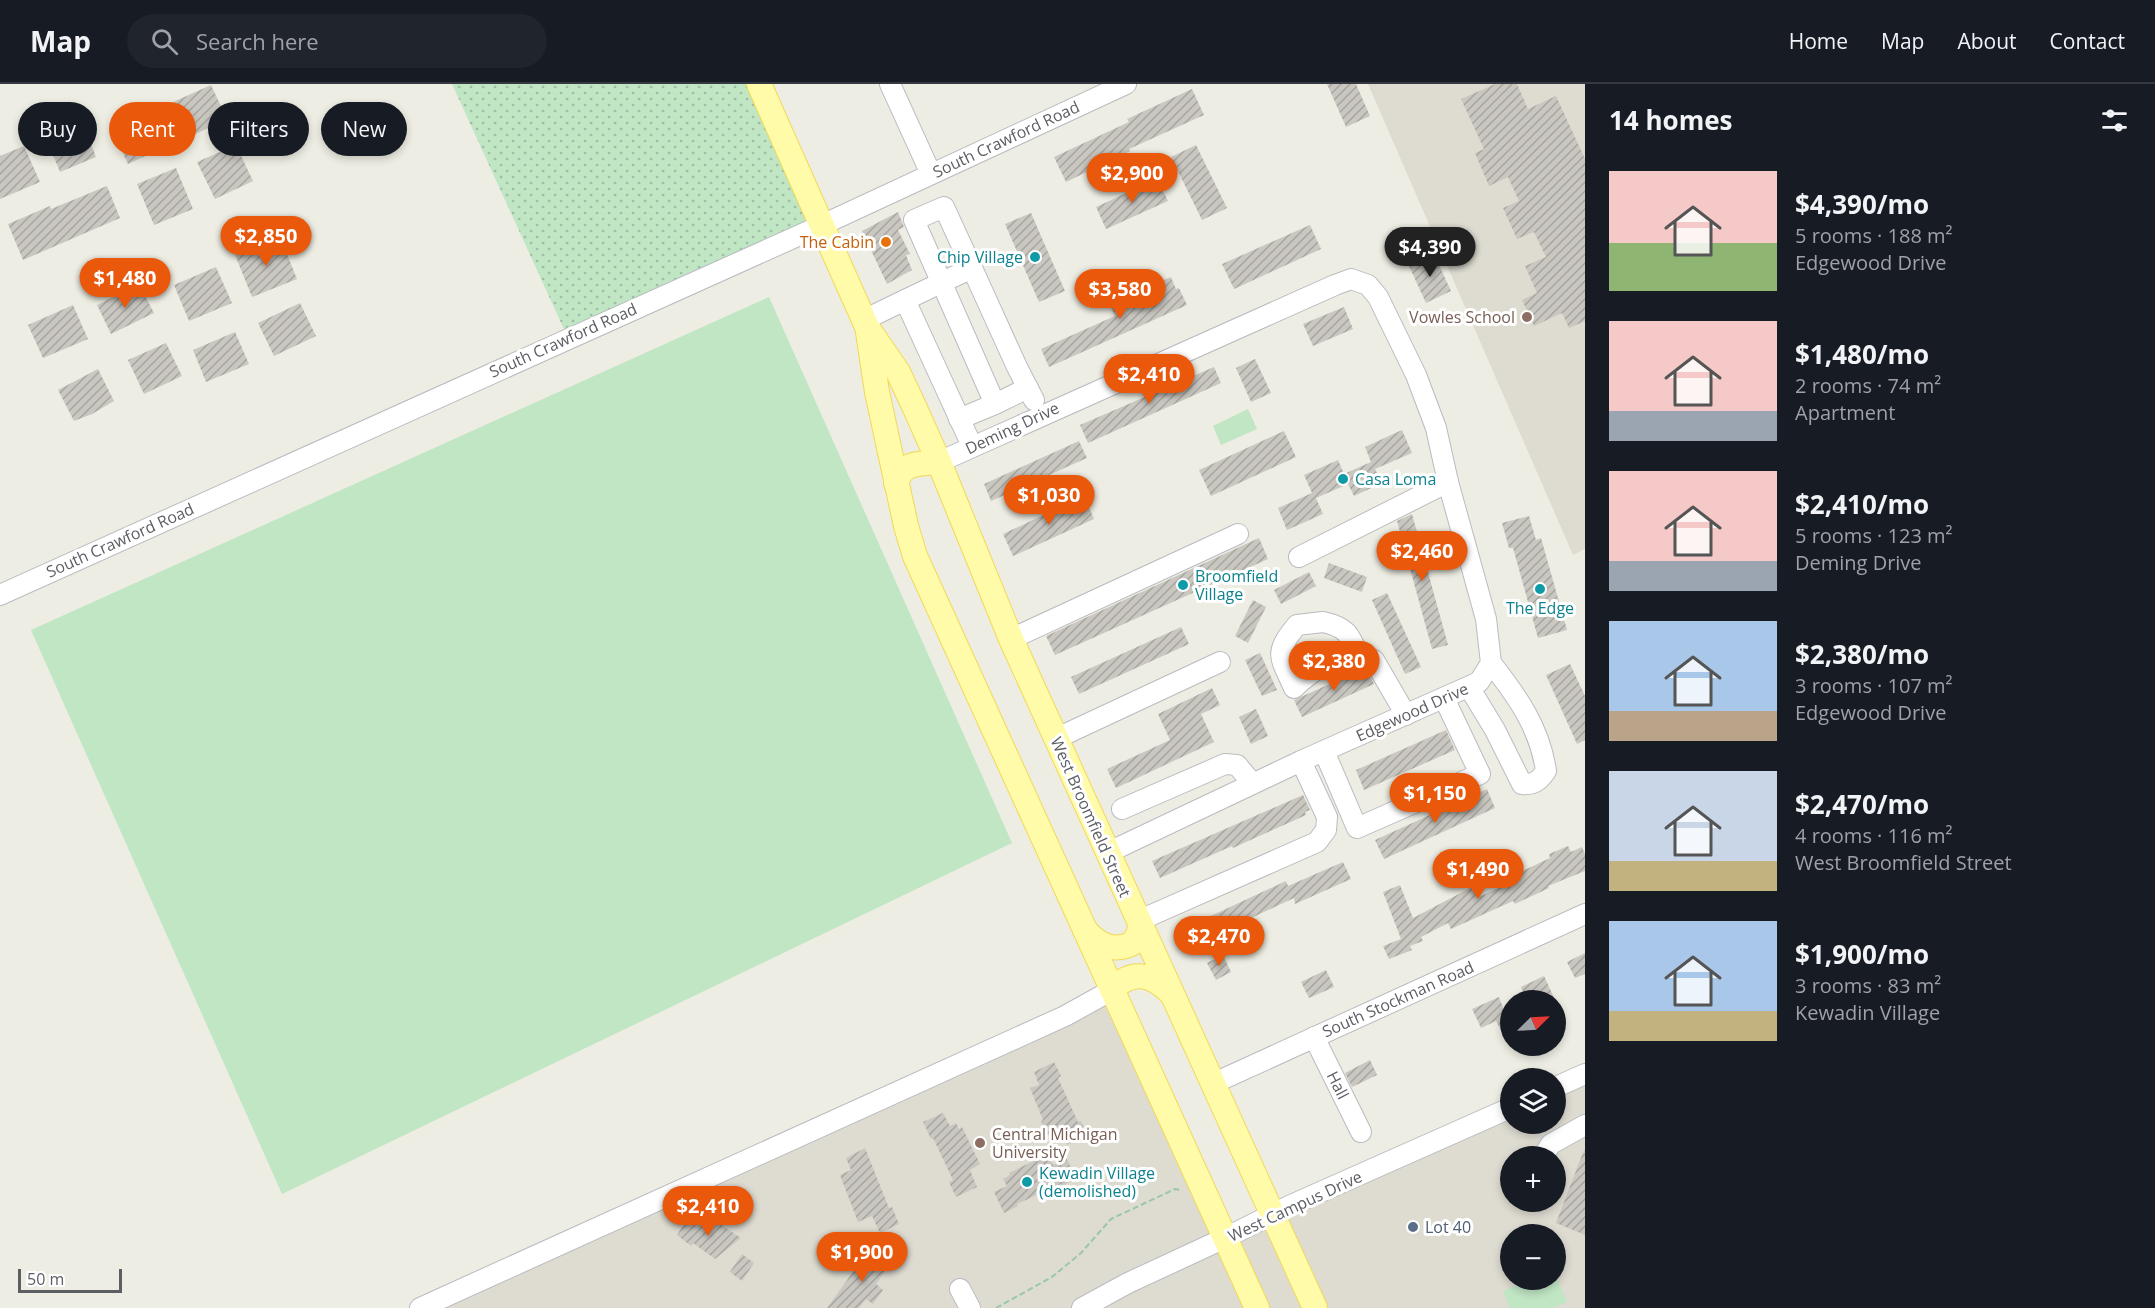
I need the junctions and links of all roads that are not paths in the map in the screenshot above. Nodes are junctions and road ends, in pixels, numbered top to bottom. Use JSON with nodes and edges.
{"nodes":[{"id":1,"x":759,"y":84,"type":"edge"},
{"id":2,"x":890,"y":84,"type":"edge"},
{"id":3,"x":1125,"y":84,"type":"edge"},
{"id":4,"x":931,"y":174,"type":"junction"},
{"id":5,"x":911,"y":183,"type":"junction"},
{"id":6,"x":926,"y":214,"type":"junction"},
{"id":7,"x":822,"y":225,"type":"junction"},
{"id":8,"x":972,"y":268,"type":"junction"},
{"id":9,"x":941,"y":283,"type":"junction"},
{"id":10,"x":905,"y":300,"type":"junction"},
{"id":11,"x":866,"y":324,"type":"junction"},
{"id":12,"x":1028,"y":388,"type":"junction"},
{"id":13,"x":995,"y":404,"type":"junction"},
{"id":14,"x":1042,"y":414,"type":"junction"},
{"id":15,"x":959,"y":419,"type":"junction"},
{"id":16,"x":972,"y":446,"type":"junction"},
{"id":17,"x":939,"y":462,"type":"junction"},
{"id":18,"x":1448,"y":482,"type":"junction"},
{"id":19,"x":896,"y":483,"type":"junction"},
{"id":20,"x":1238,"y":534,"type":"dead end"},
{"id":21,"x":1299,"y":557,"type":"dead end"},
{"id":22,"x":0,"y":595,"type":"edge"},
{"id":23,"x":1011,"y":639,"type":"junction"},
{"id":24,"x":1358,"y":655,"type":"dead end"},
{"id":25,"x":1220,"y":662,"type":"dead end"},
{"id":26,"x":1491,"y":663,"type":"junction"},
{"id":27,"x":1469,"y":687,"type":"junction"},
{"id":28,"x":1444,"y":698,"type":"junction"},
{"id":29,"x":1406,"y":716,"type":"junction"},
{"id":30,"x":1055,"y":739,"type":"junction"},
{"id":31,"x":1324,"y":751,"type":"junction"},
{"id":32,"x":1301,"y":761,"type":"junction"},
{"id":33,"x":1252,"y":783,"type":"junction"},
{"id":34,"x":1122,"y":809,"type":"dead end"},
{"id":35,"x":1107,"y":853,"type":"junction"},
{"id":36,"x":1585,"y":914,"type":"edge"},
{"id":37,"x":1139,"y":923,"type":"junction"},
{"id":38,"x":1085,"y":930,"type":"junction"},
{"id":39,"x":1112,"y":990,"type":"junction"},
{"id":40,"x":1170,"y":992,"type":"junction"},
{"id":41,"x":1314,"y":1037,"type":"junction"},
{"id":42,"x":1585,"y":1074,"type":"edge"},
{"id":43,"x":1566,"y":1083,"type":"edge"},
{"id":44,"x":1212,"y":1084,"type":"junction"},
{"id":45,"x":1500,"y":1112,"type":"edge"},
{"id":46,"x":1585,"y":1125,"type":"edge"},
{"id":47,"x":1361,"y":1132,"type":"dead end"},
{"id":48,"x":1550,"y":1146,"type":"edge"},
{"id":49,"x":1272,"y":1215,"type":"junction"},
{"id":50,"x":1225,"y":1239,"type":"junction"},
{"id":51,"x":960,"y":1289,"type":"dead end"},
{"id":52,"x":420,"y":1308,"type":"edge"},
{"id":53,"x":970,"y":1308,"type":"edge"},
{"id":54,"x":1082,"y":1308,"type":"edge"},
{"id":55,"x":1257,"y":1308,"type":"edge"},
{"id":56,"x":1315,"y":1308,"type":"edge"}],
"edges":[{"from":1,"to":7,"type":"main road","name":"West Broomfield Street"},
{"from":2,"to":4,"type":"street"},
{"from":3,"to":4,"type":"street","name":"South Crawford Road"},
{"from":4,"to":5,"type":"street","name":"South Crawford Road"},
{"from":5,"to":6,"type":"street"},
{"from":5,"to":7,"type":"street","name":"South Crawford Road"},
{"from":6,"to":8,"type":"street"},
{"from":6,"to":9,"type":"street"},
{"from":7,"to":11,"type":"main road","name":"West Broomfield Street"},
{"from":7,"to":22,"type":"street","name":"South Crawford Road"},
{"from":8,"to":9,"type":"street"},
{"from":8,"to":12,"type":"street"},
{"from":9,"to":10,"type":"street"},
{"from":9,"to":13,"type":"street"},
{"from":10,"to":11,"type":"street"},
{"from":10,"to":15,"type":"street"},
{"from":11,"to":17,"type":"main road","name":"West Broomfield Street"},
{"from":11,"to":19,"type":"main road","name":"West Broomfield Street"},
{"from":12,"to":13,"type":"street"},
{"from":12,"to":14,"type":"street"},
{"from":13,"to":15,"type":"street"},
{"from":14,"to":16,"type":"street","name":"Deming Drive"},
{"from":14,"to":18,"type":"street","name":"Deming Drive"},
{"from":15,"to":16,"type":"street"},
{"from":16,"to":17,"type":"street","name":"Deming Drive"},
{"from":17,"to":19,"type":"main road"},
{"from":17,"to":23,"type":"main road","name":"West Broomfield Street"},
{"from":18,"to":21,"type":"street"},
{"from":18,"to":26,"type":"street"},
{"from":19,"to":38,"type":"main road","name":"West Broomfield Street"},
{"from":20,"to":23,"type":"street"},
{"from":23,"to":30,"type":"main road","name":"West Broomfield Street"},
{"from":24,"to":29,"type":"street"},
{"from":25,"to":30,"type":"street"},
{"from":26,"to":27,"type":"street","name":"Edgewood Drive"},
{"from":26,"to":27,"type":"street"},
{"from":27,"to":28,"type":"street","name":"Edgewood Drive"},
{"from":28,"to":29,"type":"street","name":"Edgewood Drive"},
{"from":28,"to":31,"type":"street"},
{"from":29,"to":31,"type":"street","name":"Edgewood Drive"},
{"from":30,"to":35,"type":"main road","name":"West Broomfield Street"},
{"from":31,"to":32,"type":"street","name":"Edgewood Drive"},
{"from":32,"to":33,"type":"street","name":"Edgewood Drive"},
{"from":32,"to":37,"type":"street"},
{"from":33,"to":34,"type":"street"},
{"from":33,"to":35,"type":"street","name":"Edgewood Drive"},
{"from":35,"to":37,"type":"main road","name":"West Broomfield Street"},
{"from":36,"to":41,"type":"street","name":"South Stockman Road"},
{"from":37,"to":38,"type":"main road"},
{"from":37,"to":40,"type":"main road","name":"West Broomfield Street"},
{"from":38,"to":39,"type":"main road","name":"West Broomfield Street"},
{"from":39,"to":40,"type":"main road"},
{"from":39,"to":50,"type":"main road","name":"West Broomfield Street"},
{"from":39,"to":52,"type":"street"},
{"from":40,"to":44,"type":"main road","name":"West Broomfield Street"},
{"from":41,"to":44,"type":"street","name":"South Stockman Road"},
{"from":41,"to":47,"type":"street","name":"Hall"},
{"from":42,"to":43,"type":"street"},
{"from":44,"to":49,"type":"main road","name":"West Broomfield Street"},
{"from":45,"to":49,"type":"street","name":"West Campus Drive"},
{"from":46,"to":48,"type":"street"},
{"from":49,"to":50,"type":"street","name":"West Campus Drive"},
{"from":49,"to":56,"type":"main road","name":"West Broomfield Street"},
{"from":50,"to":54,"type":"street","name":"West Campus Drive"},
{"from":50,"to":55,"type":"main road","name":"West Broomfield Street"},
{"from":51,"to":53,"type":"street"}]}
